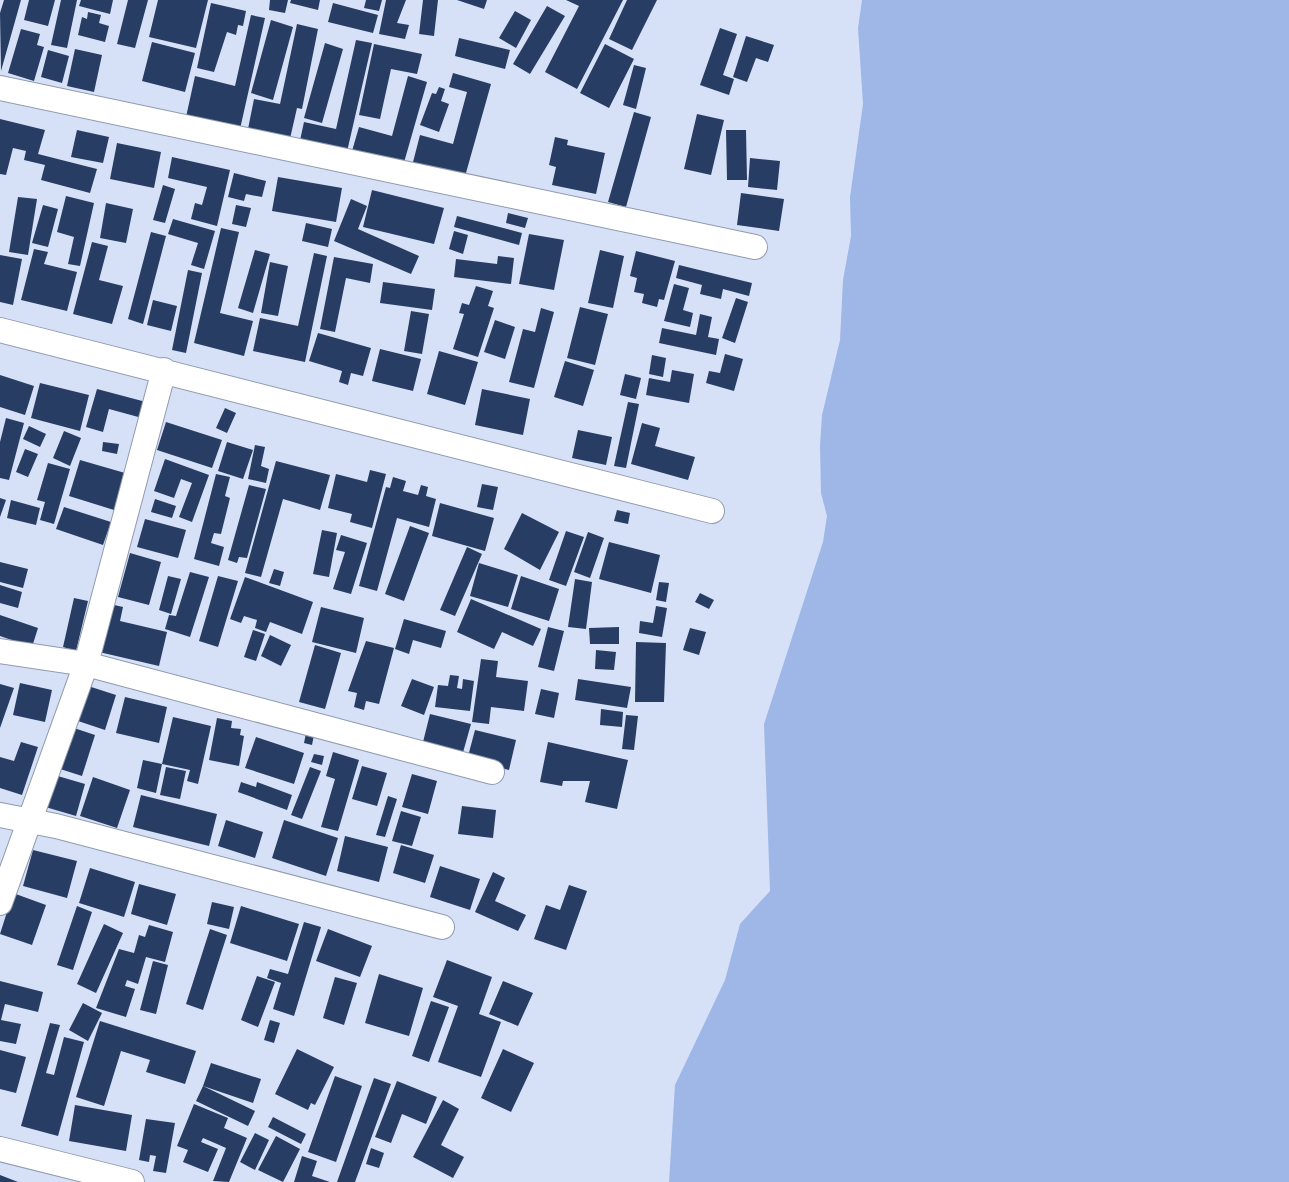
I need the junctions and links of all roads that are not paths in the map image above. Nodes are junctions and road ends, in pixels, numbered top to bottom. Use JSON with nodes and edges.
{"nodes":[{"id":1,"x":0,"y":88,"type":"edge"},
{"id":2,"x":755,"y":247,"type":"dead end"},
{"id":3,"x":0,"y":330,"type":"edge"},
{"id":4,"x":164,"y":370,"type":"junction"},
{"id":5,"x":712,"y":511,"type":"dead end"},
{"id":6,"x":0,"y":651,"type":"edge"},
{"id":7,"x":86,"y":664,"type":"junction"},
{"id":8,"x":492,"y":772,"type":"dead end"},
{"id":9,"x":0,"y":815,"type":"edge"},
{"id":10,"x":29,"y":820,"type":"junction"},
{"id":11,"x":0,"y":903,"type":"edge"},
{"id":12,"x":442,"y":927,"type":"dead end"},
{"id":13,"x":0,"y":1149,"type":"edge"},
{"id":14,"x":132,"y":1182,"type":"edge"}],
"edges":[{"from":1,"to":2,"type":"street"},
{"from":3,"to":4,"type":"street"},
{"from":4,"to":5,"type":"street"},
{"from":4,"to":7,"type":"street"},
{"from":6,"to":7,"type":"street"},
{"from":7,"to":8,"type":"street"},
{"from":7,"to":10,"type":"street"},
{"from":9,"to":10,"type":"street"},
{"from":10,"to":11,"type":"street"},
{"from":10,"to":12,"type":"street"},
{"from":13,"to":14,"type":"street"}]}
